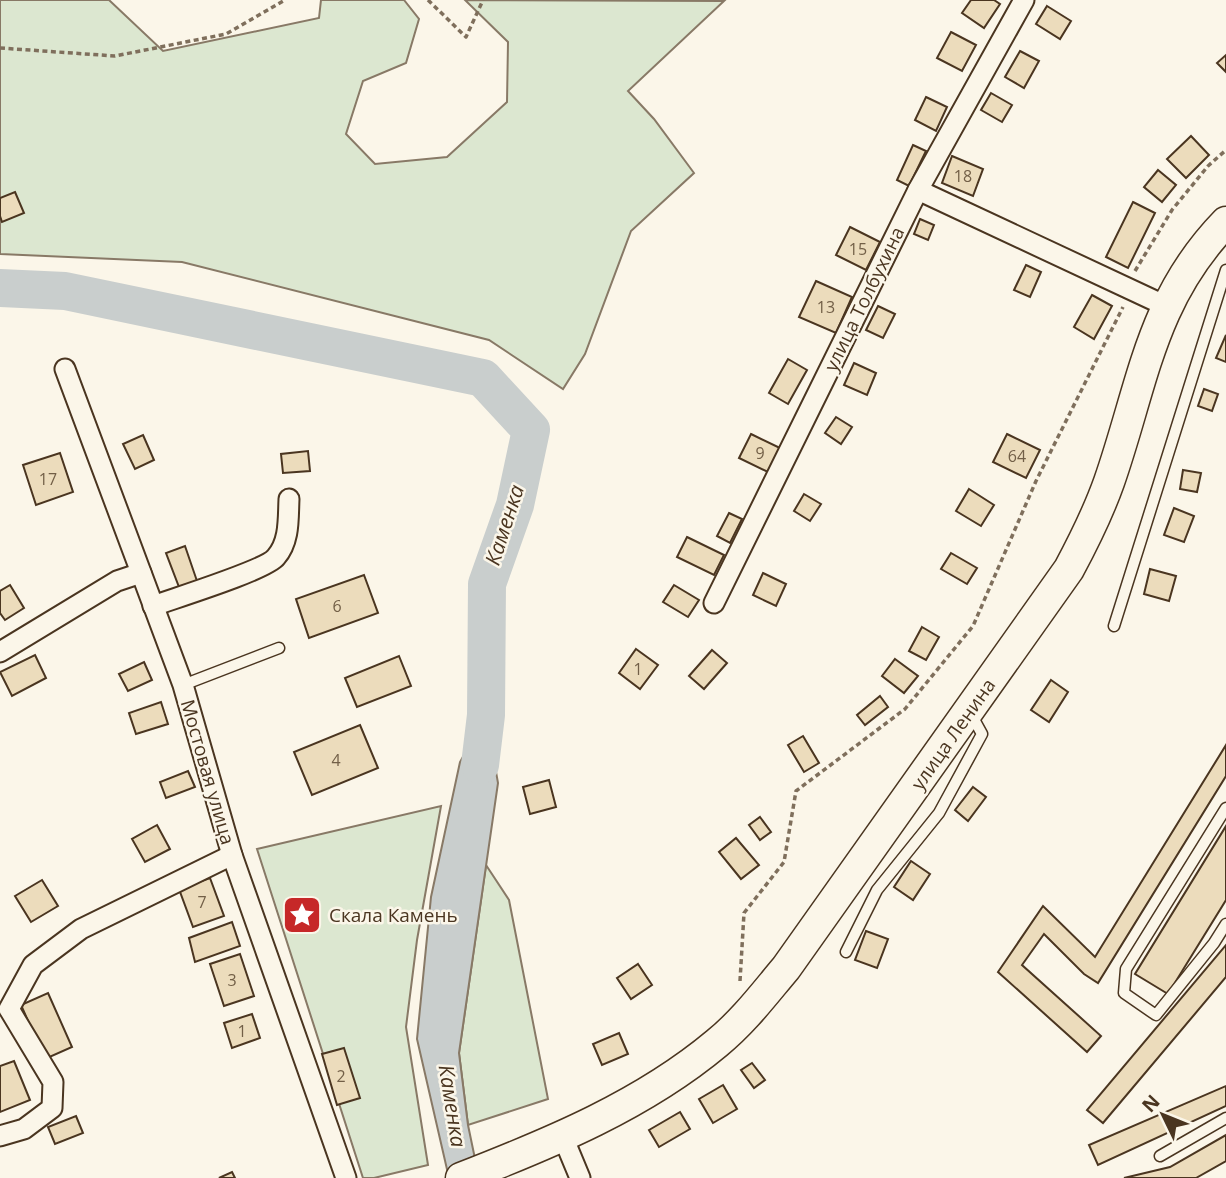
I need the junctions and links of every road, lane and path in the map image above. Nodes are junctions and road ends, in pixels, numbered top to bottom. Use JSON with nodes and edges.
{"nodes":[{"id":1,"x":285,"y":0,"type":"edge"},
{"id":2,"x":428,"y":0,"type":"edge"},
{"id":3,"x":482,"y":0,"type":"edge"},
{"id":4,"x":1024,"y":0,"type":"edge"},
{"id":5,"x":0,"y":48,"type":"edge"},
{"id":6,"x":1226,"y":150,"type":"edge"},
{"id":7,"x":918,"y":190,"type":"junction"},
{"id":8,"x":1225,"y":228,"type":"edge"},
{"id":9,"x":1226,"y":270,"type":"edge"},
{"id":10,"x":1130,"y":288,"type":"junction"},
{"id":11,"x":1166,"y":306,"type":"junction"},
{"id":12,"x":65,"y":369,"type":"dead end"},
{"id":13,"x":289,"y":499,"type":"dead end"},
{"id":14,"x":141,"y":573,"type":"junction"},
{"id":15,"x":714,"y":603,"type":"dead end"},
{"id":16,"x":153,"y":606,"type":"junction"},
{"id":17,"x":1114,"y":626,"type":"dead end"},
{"id":18,"x":279,"y":648,"type":"dead end"},
{"id":19,"x":0,"y":652,"type":"edge"},
{"id":20,"x":183,"y":685,"type":"junction"},
{"id":21,"x":970,"y":711,"type":"junction"},
{"id":22,"x":1226,"y":808,"type":"edge"},
{"id":23,"x":232,"y":855,"type":"junction"},
{"id":24,"x":1226,"y":924,"type":"edge"},
{"id":25,"x":846,"y":952,"type":"dead end"},
{"id":26,"x":740,"y":991,"type":"dead end"},
{"id":27,"x":1226,"y":1118,"type":"edge"},
{"id":28,"x":0,"y":1136,"type":"edge"},
{"id":29,"x":556,"y":1140,"type":"junction"},
{"id":30,"x":1160,"y":1156,"type":"dead end"},
{"id":31,"x":346,"y":1178,"type":"edge"},
{"id":32,"x":461,"y":1178,"type":"edge"},
{"id":33,"x":580,"y":1178,"type":"edge"}],
"edges":[{"from":1,"to":5,"type":"path"},
{"from":2,"to":3,"type":"path"},
{"from":4,"to":7,"type":"street","name":"улица Толбухина"},
{"from":6,"to":10,"type":"path"},
{"from":7,"to":10,"type":"street"},
{"from":7,"to":15,"type":"street","name":"улица Толбухина"},
{"from":8,"to":11,"type":"main road","name":"улица Ленина"},
{"from":9,"to":17,"type":"lane"},
{"from":10,"to":11,"type":"street"},
{"from":10,"to":26,"type":"path"},
{"from":11,"to":21,"type":"main road","name":"улица Ленина"},
{"from":12,"to":14,"type":"street","name":"Мостовая улица"},
{"from":13,"to":16,"type":"street"},
{"from":14,"to":16,"type":"street","name":"Мостовая улица"},
{"from":14,"to":19,"type":"street"},
{"from":16,"to":20,"type":"street","name":"Мостовая улица"},
{"from":18,"to":20,"type":"lane"},
{"from":20,"to":23,"type":"street","name":"Мостовая улица"},
{"from":21,"to":25,"type":"lane"},
{"from":21,"to":29,"type":"main road","name":"улица Ленина"},
{"from":22,"to":24,"type":"lane"},
{"from":23,"to":28,"type":"street"},
{"from":23,"to":31,"type":"street","name":"Мостовая улица"},
{"from":27,"to":30,"type":"lane"},
{"from":29,"to":32,"type":"main road","name":"улица Ленина"},
{"from":29,"to":33,"type":"street"}]}
